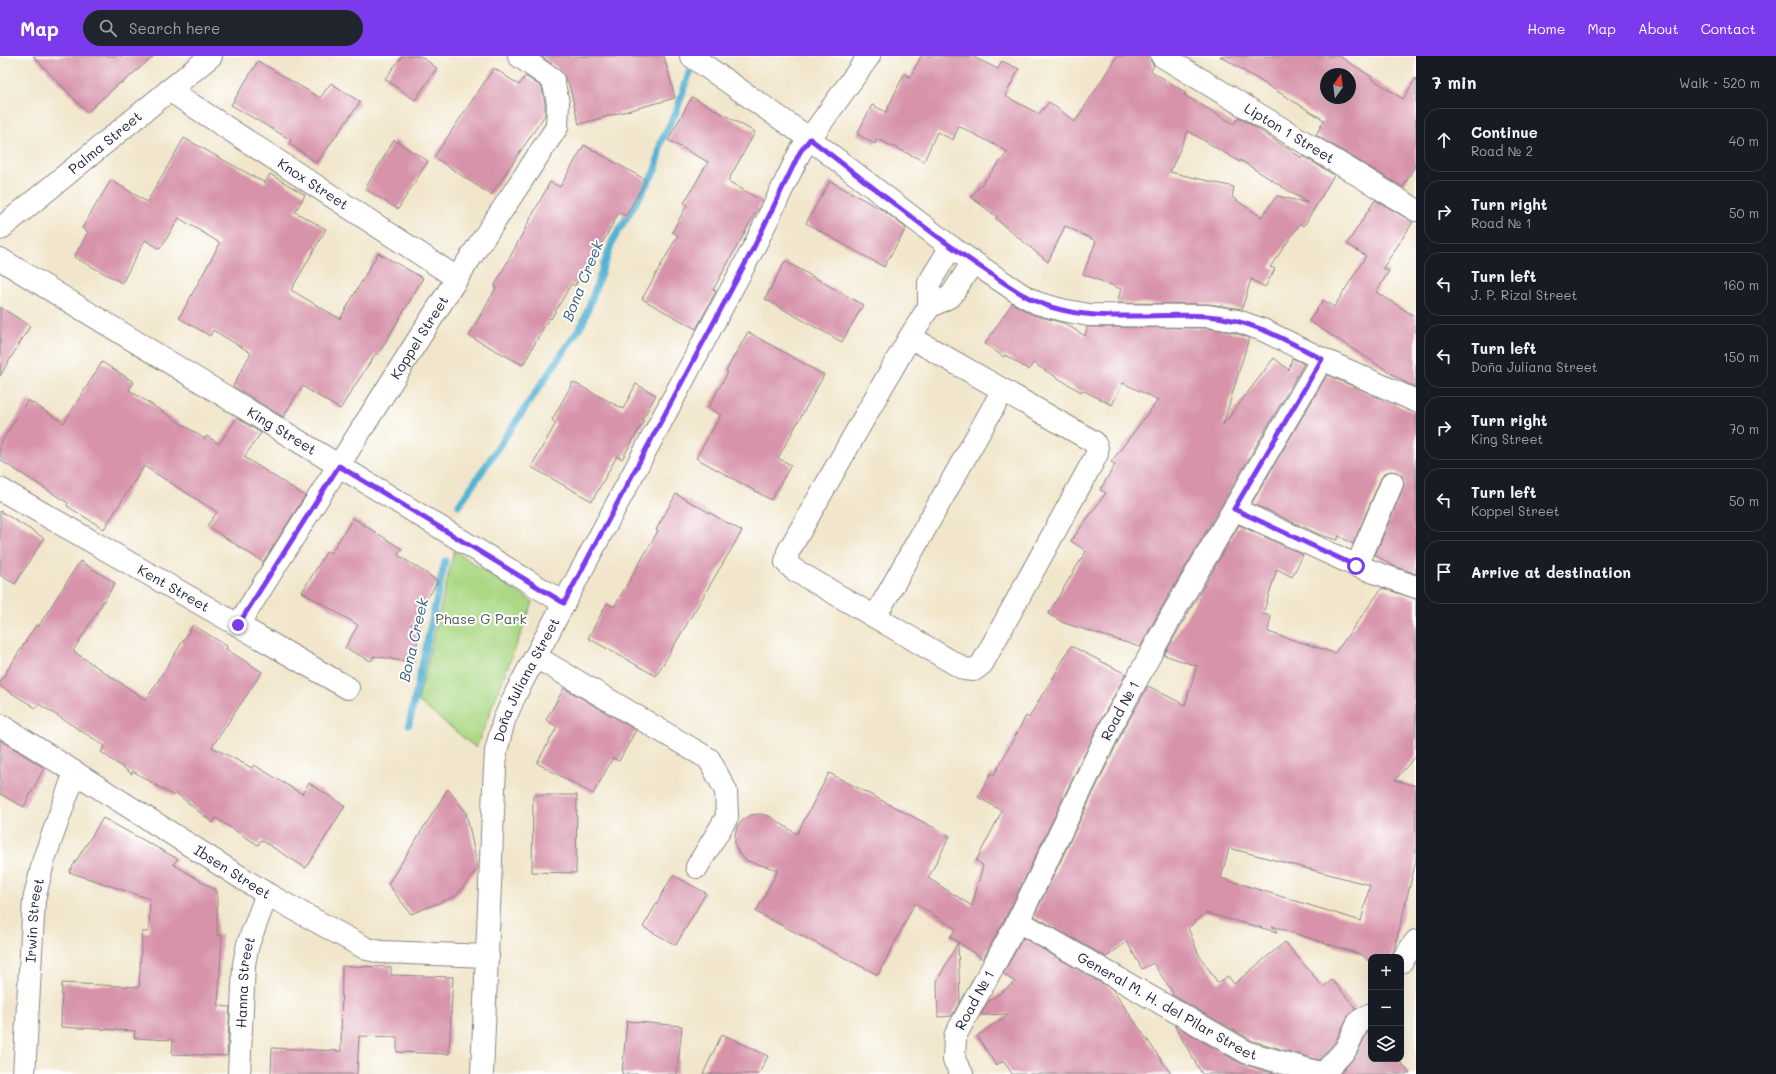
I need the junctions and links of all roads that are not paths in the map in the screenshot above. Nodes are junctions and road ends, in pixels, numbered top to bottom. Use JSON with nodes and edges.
{"nodes":[{"id":1,"x":212,"y":56,"type":"edge"},
{"id":2,"x":519,"y":56,"type":"edge"},
{"id":3,"x":691,"y":56,"type":"edge"},
{"id":4,"x":869,"y":56,"type":"edge"},
{"id":5,"x":1162,"y":56,"type":"edge"},
{"id":6,"x":169,"y":90,"type":"junction"},
{"id":7,"x":810,"y":139,"type":"junction"},
{"id":8,"x":1416,"y":210,"type":"edge"},
{"id":9,"x":0,"y":229,"type":"edge"},
{"id":10,"x":951,"y":247,"type":"junction"},
{"id":11,"x":0,"y":259,"type":"edge"},
{"id":12,"x":973,"y":262,"type":"junction"},
{"id":13,"x":457,"y":278,"type":"junction"},
{"id":14,"x":929,"y":307,"type":"junction"},
{"id":15,"x":910,"y":337,"type":"junction"},
{"id":16,"x":1322,"y":359,"type":"junction"},
{"id":17,"x":1003,"y":390,"type":"junction"},
{"id":18,"x":1416,"y":401,"type":"edge"},
{"id":19,"x":339,"y":466,"type":"junction"},
{"id":20,"x":1392,"y":483,"type":"dead end"},
{"id":21,"x":0,"y":489,"type":"edge"},
{"id":22,"x":1234,"y":509,"type":"junction"},
{"id":23,"x":1356,"y":566,"type":"junction"},
{"id":24,"x":1416,"y":587,"type":"edge"},
{"id":25,"x":564,"y":603,"type":"junction"},
{"id":26,"x":875,"y":617,"type":"junction"},
{"id":27,"x":238,"y":625,"type":"junction"},
{"id":28,"x":536,"y":657,"type":"junction"},
{"id":29,"x":348,"y":688,"type":"dead end"},
{"id":30,"x":0,"y":725,"type":"edge"},
{"id":31,"x":75,"y":772,"type":"junction"},
{"id":32,"x":697,"y":867,"type":"dead end"},
{"id":33,"x":267,"y":894,"type":"junction"},
{"id":34,"x":1018,"y":921,"type":"junction"},
{"id":35,"x":1416,"y":941,"type":"edge"},
{"id":36,"x":488,"y":956,"type":"junction"},
{"id":37,"x":1404,"y":958,"type":"edge"},
{"id":38,"x":1368,"y":1016,"type":"edge"},
{"id":39,"x":24,"y":1074,"type":"edge"},
{"id":40,"x":239,"y":1074,"type":"edge"},
{"id":41,"x":482,"y":1074,"type":"edge"},
{"id":42,"x":962,"y":1074,"type":"edge"},
{"id":43,"x":1323,"y":1074,"type":"edge"}],
"edges":[{"from":1,"to":6,"type":"street","name":"Palma Street"},
{"from":2,"to":13,"type":"street","name":"Koppel Street"},
{"from":3,"to":7,"type":"street"},
{"from":4,"to":7,"type":"street","name":"Doña Juliana Street"},
{"from":5,"to":8,"type":"street","name":"Lipton 1 Street"},
{"from":6,"to":9,"type":"street","name":"Palma Street"},
{"from":6,"to":13,"type":"street","name":"Knox Street"},
{"from":7,"to":10,"type":"street"},
{"from":7,"to":25,"type":"street","name":"Doña Juliana Street"},
{"from":10,"to":12,"type":"street"},
{"from":10,"to":14,"type":"street"},
{"from":11,"to":19,"type":"street","name":"King Street"},
{"from":12,"to":14,"type":"street"},
{"from":12,"to":16,"type":"street"},
{"from":13,"to":19,"type":"street","name":"Koppel Street"},
{"from":14,"to":15,"type":"street"},
{"from":15,"to":17,"type":"street"},
{"from":15,"to":26,"type":"street"},
{"from":16,"to":18,"type":"street"},
{"from":16,"to":22,"type":"street","name":"Road № 1"},
{"from":17,"to":26,"type":"street"},
{"from":17,"to":26,"type":"street"},
{"from":19,"to":25,"type":"street","name":"King Street"},
{"from":19,"to":27,"type":"street","name":"Koppel Street"},
{"from":20,"to":23,"type":"street"},
{"from":21,"to":27,"type":"street","name":"Kent Street"},
{"from":22,"to":23,"type":"street"},
{"from":22,"to":34,"type":"street","name":"Road № 1"},
{"from":23,"to":24,"type":"street"},
{"from":25,"to":28,"type":"street","name":"Doña Juliana Street"},
{"from":27,"to":29,"type":"street","name":"Kent Street"},
{"from":28,"to":32,"type":"street"},
{"from":28,"to":36,"type":"street","name":"Doña Juliana Street"},
{"from":30,"to":31,"type":"street","name":"Ibsen Street"},
{"from":31,"to":33,"type":"street","name":"Ibsen Street"},
{"from":31,"to":39,"type":"street","name":"Irwin Street"},
{"from":33,"to":36,"type":"street","name":"Ibsen Street"},
{"from":33,"to":40,"type":"street","name":"Hanna Street"},
{"from":34,"to":42,"type":"street","name":"Road № 1"},
{"from":34,"to":43,"type":"street","name":"General M. H. del Pilar Street"},
{"from":35,"to":37,"type":"street"},
{"from":36,"to":41,"type":"street","name":"Doña Juliana Street"},
{"from":38,"to":43,"type":"street"}]}
